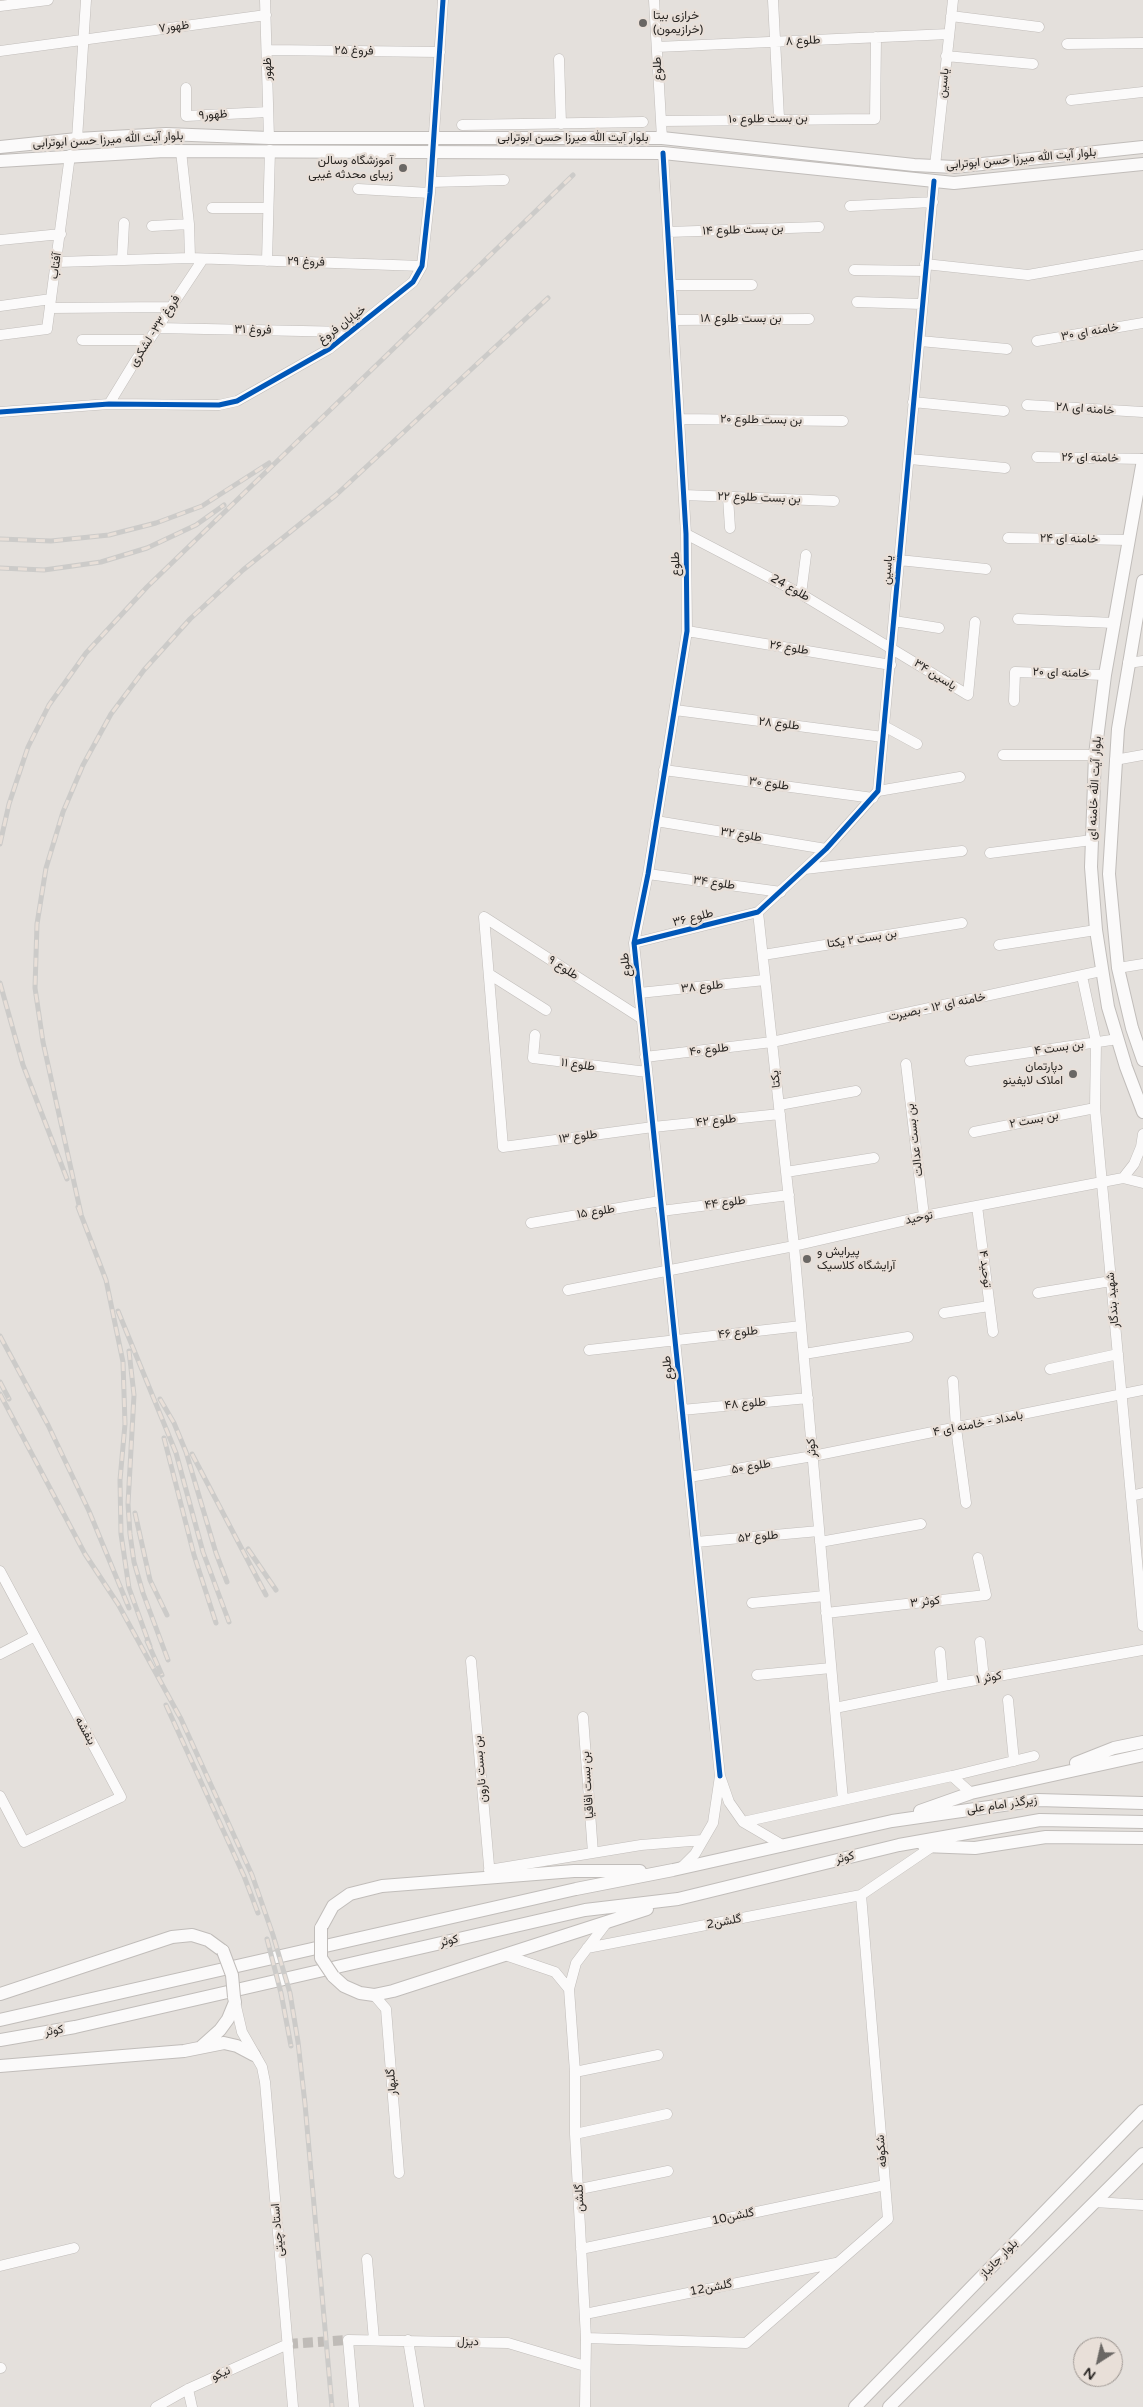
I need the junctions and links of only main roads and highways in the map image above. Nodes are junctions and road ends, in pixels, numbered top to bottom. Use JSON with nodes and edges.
{"nodes":[{"id":1,"x":662,"y":138,"type":"junction"},
{"id":2,"x":270,"y":144,"type":"junction"},
{"id":3,"x":434,"y":145,"type":"junction"},
{"id":4,"x":0,"y":147,"type":"edge"},
{"id":5,"x":1143,"y":147,"type":"edge"},
{"id":6,"x":663,"y":153,"type":"junction"},
{"id":7,"x":0,"y":161,"type":"edge"},
{"id":8,"x":1143,"y":164,"type":"edge"},
{"id":9,"x":935,"y":166,"type":"junction"},
{"id":10,"x":934,"y":181,"type":"junction"},
{"id":11,"x":1143,"y":460,"type":"edge"},
{"id":12,"x":1143,"y":580,"type":"edge"},
{"id":13,"x":1143,"y":1060,"type":"edge"},
{"id":14,"x":1143,"y":1112,"type":"edge"},
{"id":15,"x":1143,"y":1742,"type":"edge"},
{"id":16,"x":1143,"y":1755,"type":"edge"},
{"id":17,"x":1044,"y":1776,"type":"junction"},
{"id":18,"x":1143,"y":1803,"type":"edge"},
{"id":19,"x":892,"y":1821,"type":"junction"},
{"id":20,"x":1143,"y":1822,"type":"edge"},
{"id":21,"x":1143,"y":1838,"type":"edge"},
{"id":22,"x":899,"y":1845,"type":"junction"},
{"id":23,"x":676,"y":1869,"type":"junction"},
{"id":24,"x":678,"y":1899,"type":"junction"},
{"id":25,"x":0,"y":1994,"type":"edge"},
{"id":26,"x":0,"y":2020,"type":"edge"},
{"id":27,"x":0,"y":2040,"type":"edge"},
{"id":28,"x":201,"y":2047,"type":"junction"},
{"id":29,"x":254,"y":2054,"type":"road end"},
{"id":30,"x":0,"y":2066,"type":"edge"},
{"id":31,"x":1143,"y":2112,"type":"edge"},
{"id":32,"x":1143,"y":2154,"type":"edge"},
{"id":33,"x":855,"y":2407,"type":"edge"},
{"id":34,"x":889,"y":2407,"type":"edge"}],
"edges":[{"from":1,"to":3,"type":"main road","name":"بلوار آیت الله میرزا حسن ابوترابی"},
{"from":1,"to":6,"type":"main road"},
{"from":1,"to":9,"type":"main road","name":"بلوار آیت الله میرزا حسن ابوترابی"},
{"from":2,"to":3,"type":"main road","name":"بلوار آیت الله میرزا حسن ابوترابی"},
{"from":2,"to":4,"type":"main road","name":"بلوار آیت الله میرزا حسن ابوترابی"},
{"from":2,"to":7,"type":"main road","name":"بلوار آیت الله میرزا حسن ابوترابی"},
{"from":3,"to":6,"type":"main road","name":"بلوار آیت الله میرزا حسن ابوترابی"},
{"from":5,"to":9,"type":"main road","name":"بلوار آیت الله میرزا حسن ابوترابی"},
{"from":6,"to":10,"type":"main road","name":"بلوار آیت الله میرزا حسن ابوترابی"},
{"from":8,"to":10,"type":"main road","name":"بلوار آیت الله میرزا حسن ابوترابی"},
{"from":9,"to":10,"type":"main road"},
{"from":11,"to":14,"type":"main road","name":"بلوار آیت الله خامنه ای"},
{"from":12,"to":13,"type":"main road","name":"بلوار آیت الله خامنه ای"},
{"from":15,"to":17,"type":"main road"},
{"from":16,"to":17,"type":"main road"},
{"from":17,"to":19,"type":"main road"},
{"from":18,"to":19,"type":"main road","name":"زیرگذر امام علی"},
{"from":19,"to":23,"type":"main road","name":"کوثر"},
{"from":20,"to":22,"type":"main road","name":"زیرگذر امام علی"},
{"from":21,"to":22,"type":"main road"},
{"from":22,"to":24,"type":"main road","name":"کوثر"},
{"from":23,"to":24,"type":"main road","bridge":true},
{"from":23,"to":26,"type":"main road","name":"کوثر"},
{"from":24,"to":27,"type":"main road","name":"کوثر"},
{"from":25,"to":28,"type":"main road","bridge":true},
{"from":28,"to":29,"type":"main road"},
{"from":28,"to":30,"type":"main road"},
{"from":31,"to":33,"type":"main road","name":"بلوار جانباز"},
{"from":32,"to":34,"type":"main road"}]}
